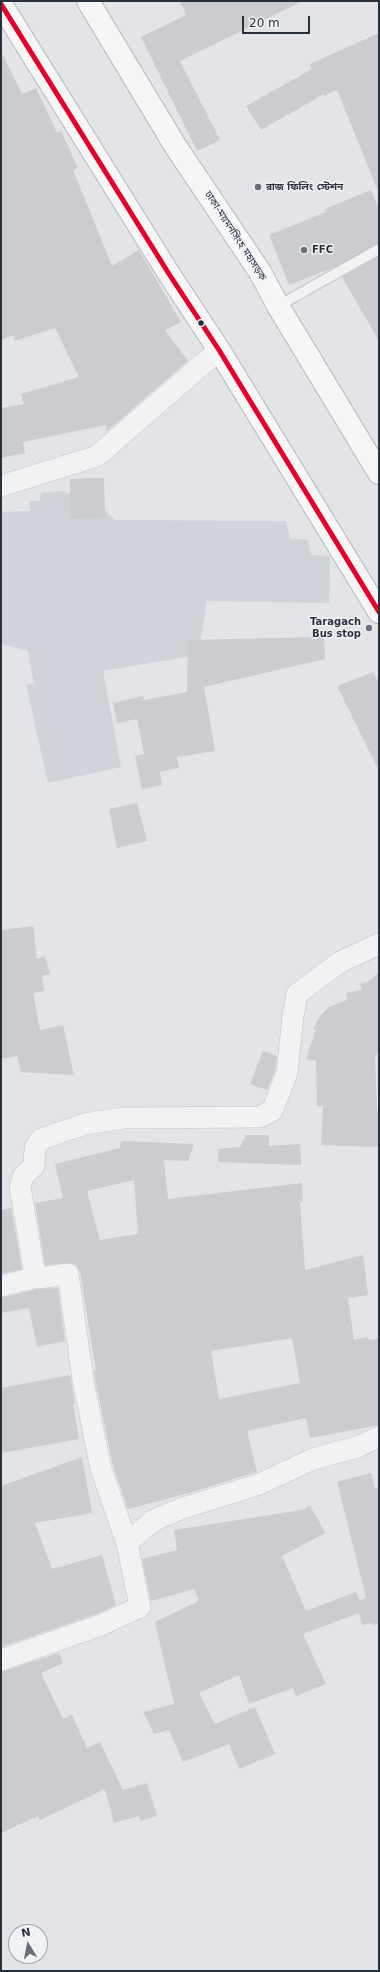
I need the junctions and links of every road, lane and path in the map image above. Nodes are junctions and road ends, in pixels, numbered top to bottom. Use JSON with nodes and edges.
{"nodes":[{"id":1,"x":88,"y":1,"type":"edge"},
{"id":2,"x":1,"y":4,"type":"edge"},
{"id":3,"x":379,"y":249,"type":"edge"},
{"id":4,"x":278,"y":306,"type":"junction"},
{"id":5,"x":219,"y":350,"type":"junction"},
{"id":6,"x":379,"y":473,"type":"edge"},
{"id":7,"x":1,"y":486,"type":"edge"},
{"id":8,"x":379,"y":612,"type":"edge"},
{"id":9,"x":379,"y":944,"type":"edge"},
{"id":10,"x":38,"y":1277,"type":"junction"},
{"id":11,"x":1,"y":1286,"type":"edge"},
{"id":12,"x":379,"y":1437,"type":"edge"},
{"id":13,"x":127,"y":1543,"type":"junction"},
{"id":14,"x":1,"y":1660,"type":"edge"}],
"edges":[{"from":1,"to":4,"type":"highway","name":"ঢাকা-ময়মনসিংহ মহাসড়ক"},
{"from":2,"to":5,"type":"highway"},
{"from":3,"to":4,"type":"lane"},
{"from":4,"to":6,"type":"highway","name":"ঢাকা-ময়মনসিংহ মহাসড়ক"},
{"from":5,"to":7,"type":"street"},
{"from":5,"to":8,"type":"highway"},
{"from":9,"to":10,"type":"street"},
{"from":10,"to":11,"type":"street"},
{"from":10,"to":13,"type":"street"},
{"from":12,"to":13,"type":"street"},
{"from":13,"to":14,"type":"street"}]}
